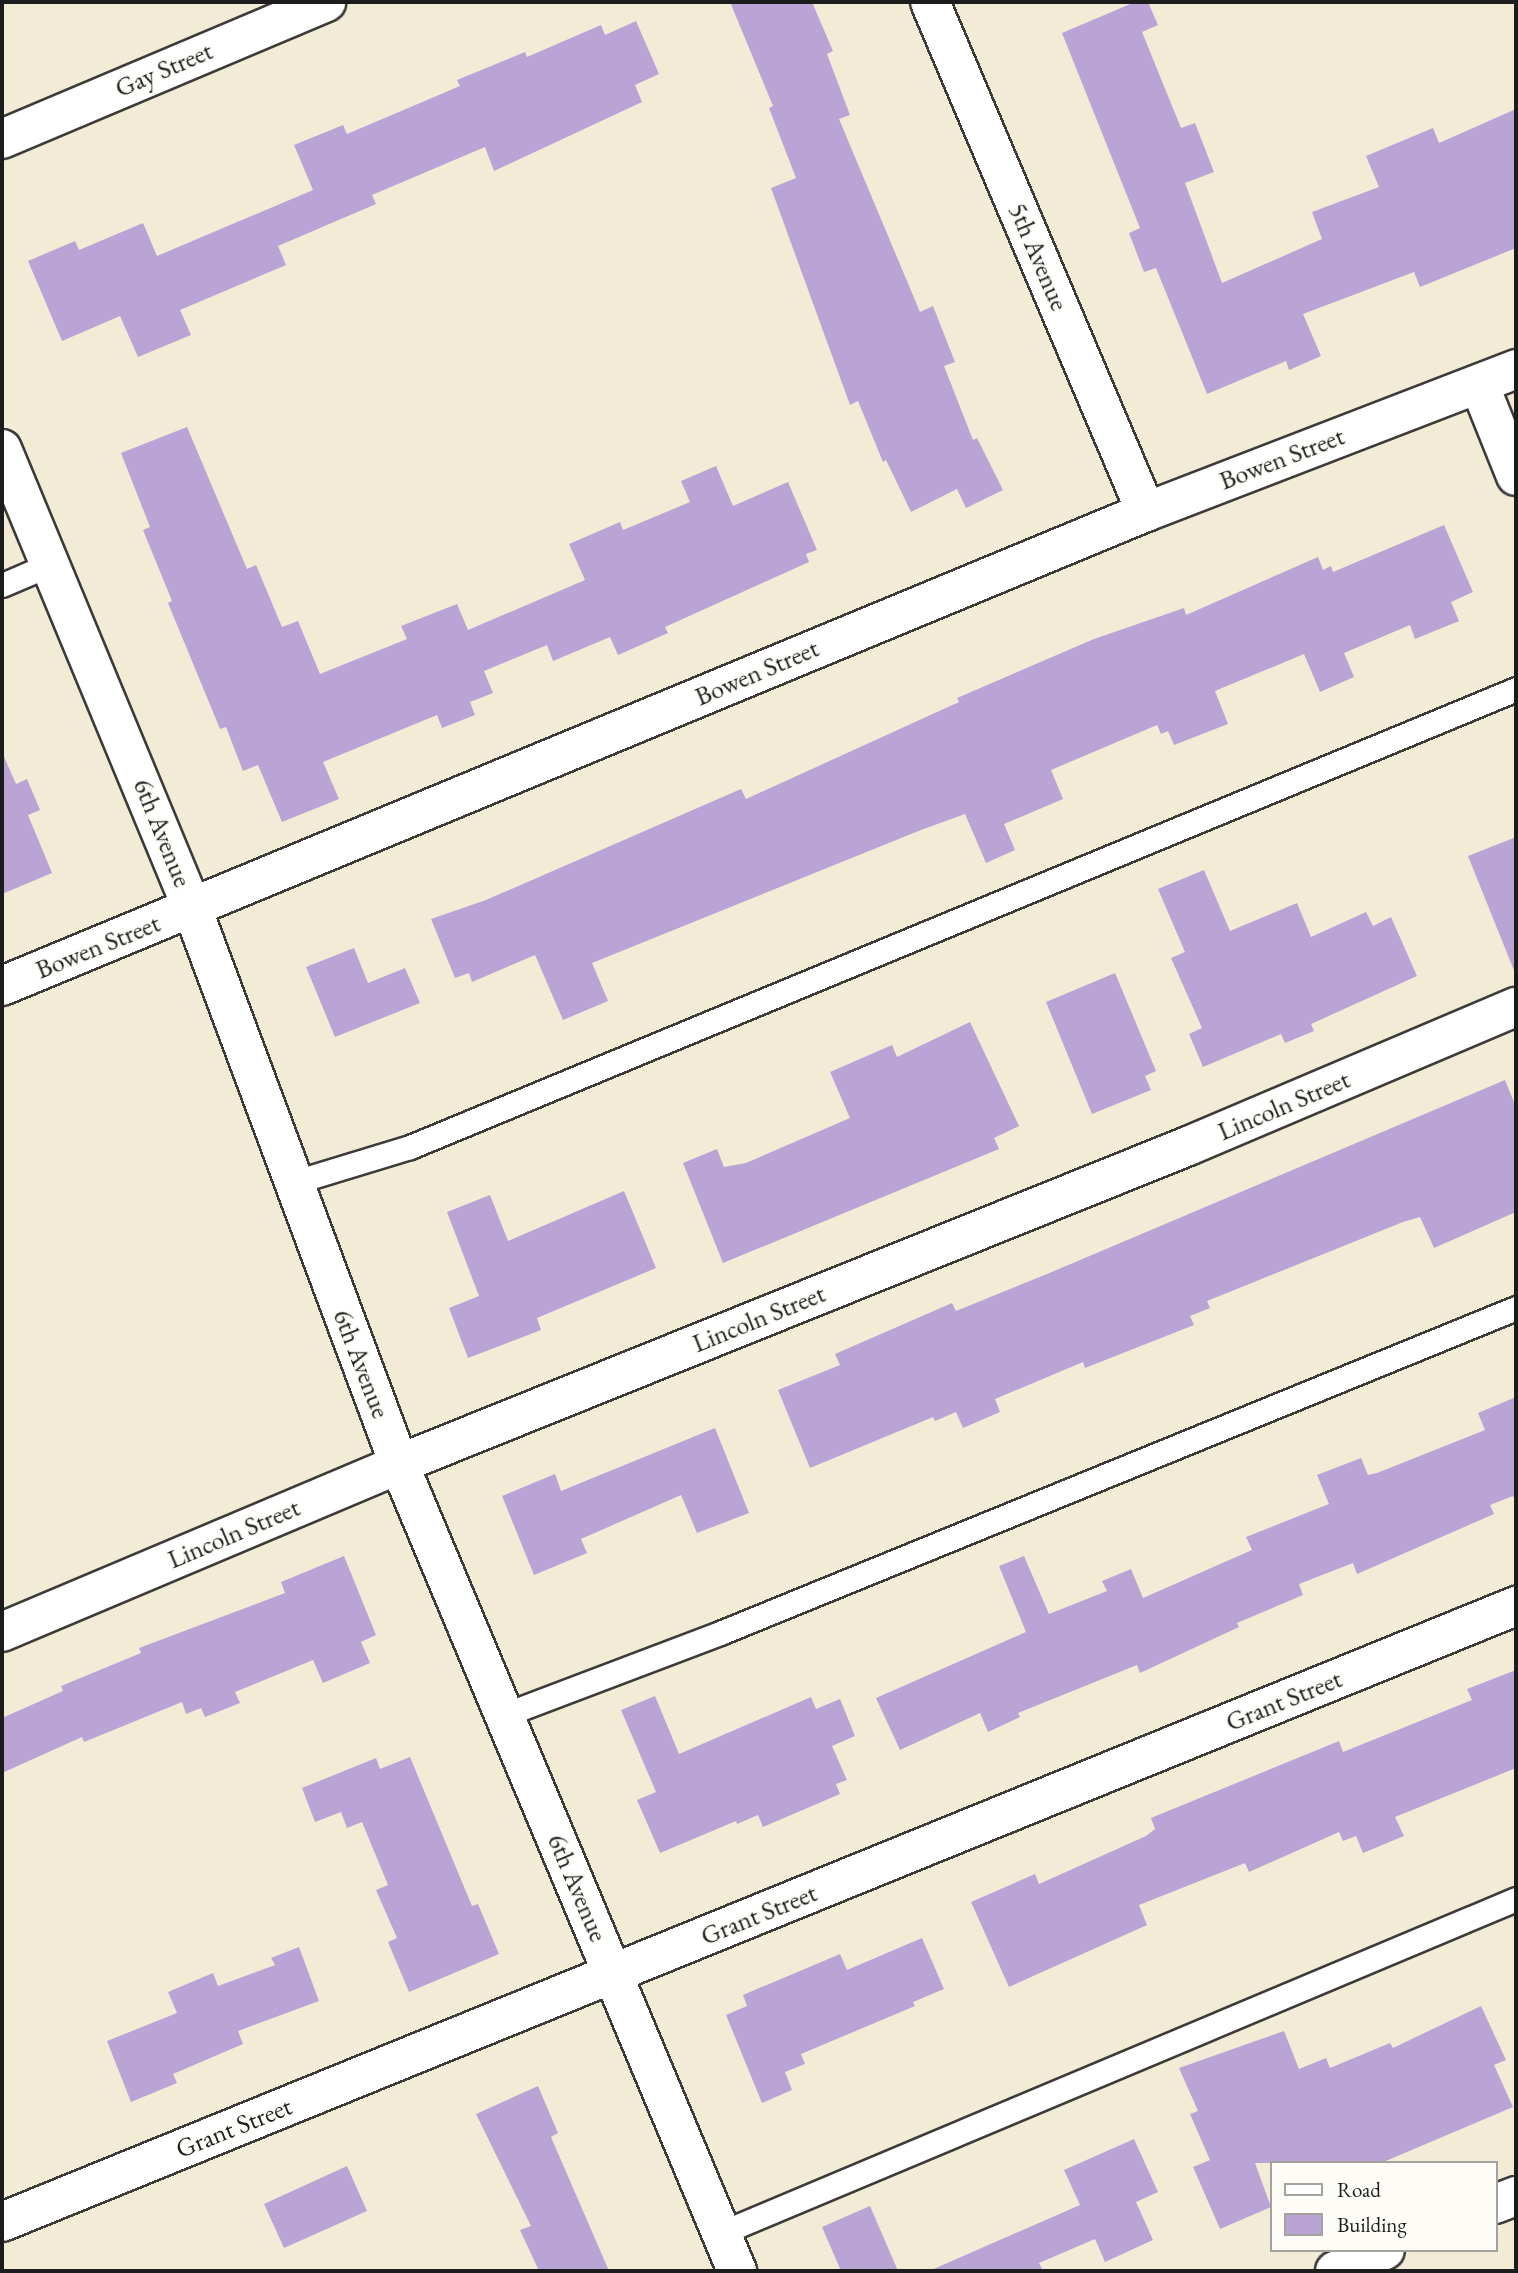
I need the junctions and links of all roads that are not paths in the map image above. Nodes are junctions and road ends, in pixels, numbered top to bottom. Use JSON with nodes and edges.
{"nodes":[{"id":1,"x":326,"y":2,"type":"edge"},
{"id":2,"x":930,"y":2,"type":"edge"},
{"id":3,"x":2,"y":138,"type":"edge"},
{"id":4,"x":1516,"y":369,"type":"edge"},
{"id":5,"x":1479,"y":384,"type":"junction"},
{"id":6,"x":2,"y":449,"type":"edge"},
{"id":7,"x":1516,"y":476,"type":"edge"},
{"id":8,"x":1146,"y":512,"type":"junction"},
{"id":9,"x":51,"y":564,"type":"junction"},
{"id":10,"x":2,"y":585,"type":"edge"},
{"id":11,"x":1516,"y":689,"type":"edge"},
{"id":12,"x":192,"y":908,"type":"junction"},
{"id":13,"x":2,"y":986,"type":"edge"},
{"id":14,"x":1516,"y":1007,"type":"edge"},
{"id":15,"x":292,"y":1183,"type":"junction"},
{"id":16,"x":1516,"y":1308,"type":"edge"},
{"id":17,"x":399,"y":1464,"type":"junction"},
{"id":18,"x":1516,"y":1606,"type":"edge"},
{"id":19,"x":2,"y":1632,"type":"edge"},
{"id":20,"x":504,"y":1715,"type":"junction"},
{"id":21,"x":1516,"y":1899,"type":"edge"},
{"id":22,"x":613,"y":1974,"type":"junction"},
{"id":23,"x":1516,"y":2196,"type":"edge"},
{"id":24,"x":1497,"y":2203,"type":"edge"},
{"id":25,"x":2,"y":2222,"type":"edge"},
{"id":26,"x":721,"y":2233,"type":"junction"},
{"id":27,"x":1380,"y":2252,"type":"edge"},
{"id":28,"x":737,"y":2271,"type":"edge"},
{"id":29,"x":1335,"y":2271,"type":"edge"}],
"edges":[{"from":1,"to":3,"type":"street","name":"Gay Street"},
{"from":2,"to":8,"type":"street","name":"5th Avenue"},
{"from":4,"to":5,"type":"street","name":"Bowen Street"},
{"from":5,"to":7,"type":"street"},
{"from":5,"to":8,"type":"street","name":"Bowen Street"},
{"from":6,"to":9,"type":"street","name":"6th Avenue"},
{"from":8,"to":12,"type":"street","name":"Bowen Street"},
{"from":9,"to":10,"type":"lane"},
{"from":9,"to":12,"type":"street","name":"6th Avenue"},
{"from":11,"to":15,"type":"lane"},
{"from":12,"to":13,"type":"street","name":"Bowen Street"},
{"from":12,"to":15,"type":"street","name":"6th Avenue"},
{"from":14,"to":17,"type":"street","name":"Lincoln Street"},
{"from":15,"to":17,"type":"street","name":"6th Avenue"},
{"from":16,"to":20,"type":"lane"},
{"from":17,"to":19,"type":"street","name":"Lincoln Street"},
{"from":17,"to":20,"type":"street","name":"6th Avenue"},
{"from":18,"to":22,"type":"street","name":"Grant Street"},
{"from":20,"to":22,"type":"street","name":"6th Avenue"},
{"from":21,"to":26,"type":"lane"},
{"from":22,"to":25,"type":"street","name":"Grant Street"},
{"from":22,"to":26,"type":"street","name":"6th Avenue"},
{"from":23,"to":24,"type":"street"},
{"from":26,"to":28,"type":"street","name":"6th Avenue"},
{"from":27,"to":29,"type":"street"}]}
